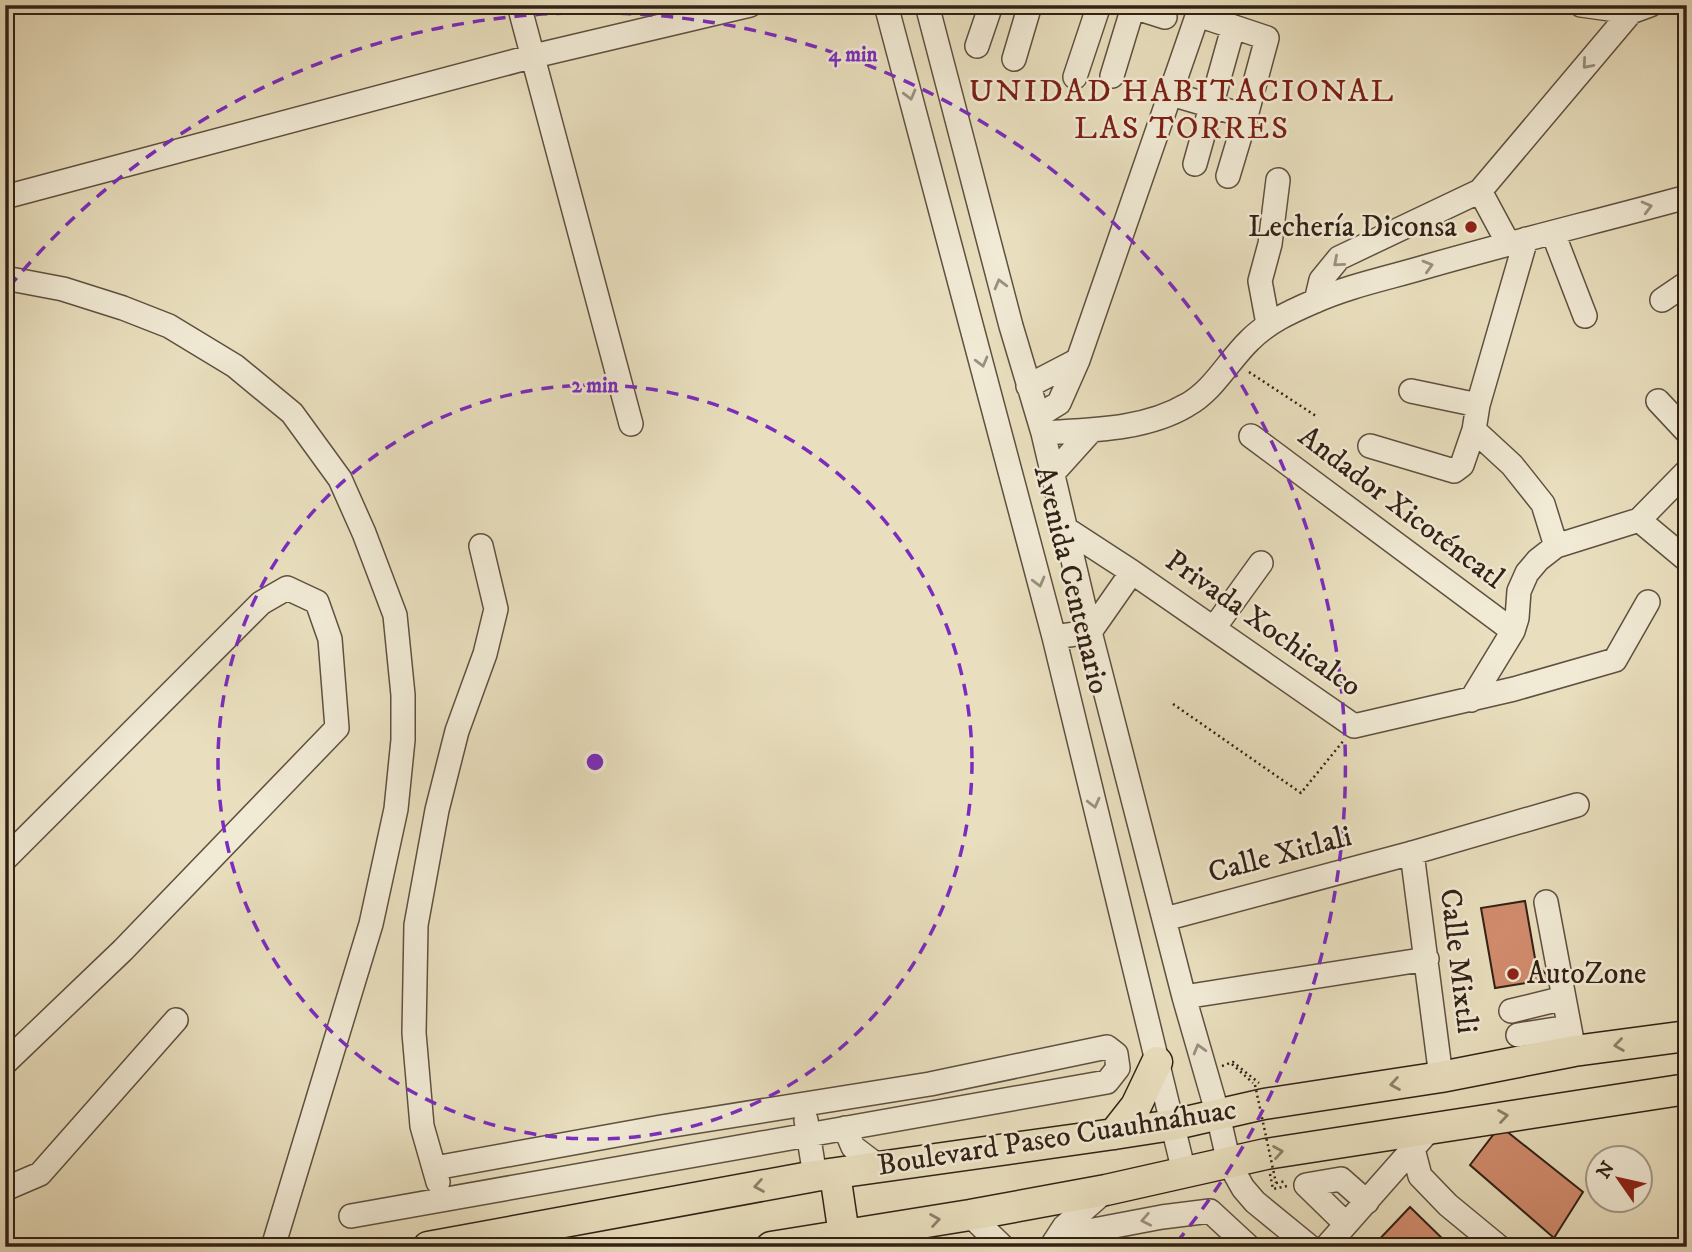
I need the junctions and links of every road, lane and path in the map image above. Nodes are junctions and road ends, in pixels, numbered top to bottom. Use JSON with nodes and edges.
{"nodes":[{"id":1,"x":519,"y":5,"type":"edge"},
{"id":2,"x":750,"y":5,"type":"edge"},
{"id":3,"x":886,"y":5,"type":"edge"},
{"id":4,"x":927,"y":5,"type":"edge"},
{"id":5,"x":990,"y":5,"type":"edge"},
{"id":6,"x":1030,"y":5,"type":"edge"},
{"id":7,"x":1099,"y":5,"type":"edge"},
{"id":8,"x":1581,"y":5,"type":"edge"},
{"id":9,"x":1136,"y":7,"type":"edge"},
{"id":10,"x":1641,"y":9,"type":"edge"},
{"id":11,"x":1199,"y":10,"type":"edge"},
{"id":12,"x":1165,"y":17,"type":"dead end"},
{"id":13,"x":1233,"y":27,"type":"junction"},
{"id":14,"x":977,"y":46,"type":"dead end"},
{"id":15,"x":534,"y":56,"type":"junction"},
{"id":16,"x":1014,"y":59,"type":"dead end"},
{"id":17,"x":1112,"y":76,"type":"dead end"},
{"id":18,"x":1075,"y":77,"type":"dead end"},
{"id":19,"x":1171,"y":94,"type":"junction"},
{"id":20,"x":1210,"y":106,"type":"junction"},
{"id":21,"x":1246,"y":116,"type":"junction"},
{"id":22,"x":1195,"y":164,"type":"dead end"},
{"id":23,"x":1227,"y":176,"type":"dead end"},
{"id":24,"x":1278,"y":180,"type":"dead end"},
{"id":25,"x":1480,"y":191,"type":"junction"},
{"id":26,"x":5,"y":197,"type":"edge"},
{"id":27,"x":1687,"y":197,"type":"edge"},
{"id":28,"x":1553,"y":233,"type":"junction"},
{"id":29,"x":1517,"y":241,"type":"junction"},
{"id":30,"x":5,"y":278,"type":"edge"},
{"id":31,"x":1687,"y":283,"type":"edge"},
{"id":32,"x":1662,"y":300,"type":"dead end"},
{"id":33,"x":1316,"y":301,"type":"junction"},
{"id":34,"x":1585,"y":316,"type":"dead end"},
{"id":35,"x":1268,"y":324,"type":"junction"},
{"id":36,"x":1010,"y":326,"type":"junction"},
{"id":37,"x":974,"y":334,"type":"junction"},
{"id":38,"x":1078,"y":360,"type":"junction"},
{"id":39,"x":1232,"y":361,"type":"junction"},
{"id":40,"x":1028,"y":386,"type":"junction"},
{"id":41,"x":1411,"y":391,"type":"dead end"},
{"id":42,"x":1658,"y":401,"type":"dead end"},
{"id":43,"x":1478,"y":405,"type":"junction"},
{"id":44,"x":1316,"y":416,"type":"dead end"},
{"id":45,"x":631,"y":424,"type":"dead end"},
{"id":46,"x":1040,"y":425,"type":"junction"},
{"id":47,"x":1474,"y":430,"type":"junction"},
{"id":48,"x":1090,"y":432,"type":"junction"},
{"id":49,"x":1687,"y":432,"type":"edge"},
{"id":50,"x":1251,"y":436,"type":"dead end"},
{"id":51,"x":1370,"y":446,"type":"dead end"},
{"id":52,"x":1686,"y":472,"type":"edge"},
{"id":53,"x":1053,"y":473,"type":"junction"},
{"id":54,"x":1639,"y":520,"type":"junction"},
{"id":55,"x":1066,"y":529,"type":"junction"},
{"id":56,"x":481,"y":546,"type":"dead end"},
{"id":57,"x":1556,"y":546,"type":"junction"},
{"id":58,"x":1687,"y":561,"type":"edge"},
{"id":59,"x":1261,"y":564,"type":"dead end"},
{"id":60,"x":1132,"y":572,"type":"junction"},
{"id":61,"x":1648,"y":602,"type":"dead end"},
{"id":62,"x":1214,"y":628,"type":"junction"},
{"id":63,"x":1513,"y":631,"type":"junction"},
{"id":64,"x":1090,"y":632,"type":"junction"},
{"id":65,"x":1054,"y":637,"type":"junction"},
{"id":66,"x":1471,"y":700,"type":"junction"},
{"id":67,"x":1173,"y":704,"type":"dead end"},
{"id":68,"x":1354,"y":726,"type":"junction"},
{"id":69,"x":1577,"y":805,"type":"dead end"},
{"id":70,"x":1412,"y":853,"type":"junction"},
{"id":71,"x":5,"y":859,"type":"edge"},
{"id":72,"x":1546,"y":902,"type":"dead end"},
{"id":73,"x":1164,"y":919,"type":"junction"},
{"id":74,"x":1427,"y":959,"type":"junction"},
{"id":75,"x":1184,"y":998,"type":"junction"},
{"id":76,"x":1564,"y":998,"type":"junction"},
{"id":77,"x":1511,"y":1011,"type":"dead end"},
{"id":78,"x":176,"y":1020,"type":"dead end"},
{"id":79,"x":1518,"y":1035,"type":"dead end"},
{"id":80,"x":1687,"y":1036,"type":"edge"},
{"id":81,"x":1571,"y":1039,"type":"junction"},
{"id":82,"x":1157,"y":1062,"type":"junction"},
{"id":83,"x":5,"y":1063,"type":"edge"},
{"id":84,"x":1441,"y":1077,"type":"junction"},
{"id":85,"x":1687,"y":1089,"type":"edge"},
{"id":86,"x":1260,"y":1095,"type":"junction"},
{"id":87,"x":803,"y":1104,"type":"junction"},
{"id":88,"x":1218,"y":1115,"type":"junction"},
{"id":89,"x":1172,"y":1125,"type":"junction"},
{"id":90,"x":845,"y":1128,"type":"junction"},
{"id":91,"x":809,"y":1134,"type":"junction"},
{"id":92,"x":1114,"y":1134,"type":"junction"},
{"id":93,"x":1422,"y":1138,"type":"junction"},
{"id":94,"x":1229,"y":1163,"type":"junction"},
{"id":95,"x":877,"y":1166,"type":"junction"},
{"id":96,"x":435,"y":1168,"type":"junction"},
{"id":97,"x":1184,"y":1172,"type":"junction"},
{"id":98,"x":825,"y":1175,"type":"junction"},
{"id":99,"x":1292,"y":1180,"type":"dead end"},
{"id":100,"x":1293,"y":1185,"type":"dead end"},
{"id":101,"x":5,"y":1189,"type":"edge"},
{"id":102,"x":1273,"y":1189,"type":"dead end"},
{"id":103,"x":1106,"y":1190,"type":"junction"},
{"id":104,"x":441,"y":1200,"type":"junction"},
{"id":105,"x":1367,"y":1202,"type":"junction"},
{"id":106,"x":970,"y":1215,"type":"junction"},
{"id":107,"x":351,"y":1216,"type":"dead end"},
{"id":108,"x":1346,"y":1224,"type":"junction"},
{"id":109,"x":844,"y":1235,"type":"junction"},
{"id":110,"x":783,"y":1246,"type":"edge"},
{"id":111,"x":273,"y":1247,"type":"edge"},
{"id":112,"x":428,"y":1247,"type":"edge"},
{"id":113,"x":1003,"y":1247,"type":"edge"},
{"id":114,"x":1051,"y":1247,"type":"edge"},
{"id":115,"x":1084,"y":1247,"type":"edge"},
{"id":116,"x":1249,"y":1247,"type":"edge"},
{"id":117,"x":1310,"y":1247,"type":"edge"},
{"id":118,"x":1325,"y":1247,"type":"edge"},
{"id":119,"x":1499,"y":1247,"type":"edge"}],
"edges":[{"from":1,"to":15,"type":"street"},
{"from":2,"to":15,"type":"street"},
{"from":3,"to":37,"type":"street","name":"Avenida Centenario","one_way":true},
{"from":36,"to":4,"type":"street","name":"Avenida Centenario","one_way":true},
{"from":5,"to":14,"type":"street"},
{"from":6,"to":16,"type":"street"},
{"from":7,"to":18,"type":"street"},
{"from":8,"to":10,"type":"street"},
{"from":9,"to":12,"type":"street"},
{"from":9,"to":17,"type":"street"},
{"from":10,"to":25,"type":"street","one_way":true},
{"from":11,"to":13,"type":"street"},
{"from":11,"to":19,"type":"street"},
{"from":13,"to":20,"type":"street"},
{"from":13,"to":21,"type":"street"},
{"from":15,"to":26,"type":"street"},
{"from":15,"to":45,"type":"street"},
{"from":19,"to":20,"type":"street"},
{"from":19,"to":38,"type":"street"},
{"from":20,"to":21,"type":"street"},
{"from":20,"to":22,"type":"street"},
{"from":21,"to":23,"type":"street"},
{"from":24,"to":35,"type":"street"},
{"from":25,"to":29,"type":"street"},
{"from":25,"to":33,"type":"street","one_way":true},
{"from":28,"to":27,"type":"street","one_way":true},
{"from":28,"to":29,"type":"street"},
{"from":28,"to":34,"type":"street"},
{"from":33,"to":29,"type":"street","one_way":true},
{"from":29,"to":43,"type":"street"},
{"from":30,"to":111,"type":"street"},
{"from":31,"to":32,"type":"street"},
{"from":33,"to":35,"type":"street"},
{"from":35,"to":39,"type":"street"},
{"from":36,"to":37,"type":"street"},
{"from":36,"to":40,"type":"street","name":"Avenida Centenario"},
{"from":37,"to":65,"type":"street","name":"Avenida Centenario","one_way":true},
{"from":38,"to":40,"type":"street"},
{"from":38,"to":46,"type":"street"},
{"from":39,"to":44,"type":"path"},
{"from":39,"to":48,"type":"street"},
{"from":40,"to":46,"type":"street","name":"Avenida Centenario"},
{"from":41,"to":43,"type":"street"},
{"from":42,"to":49,"type":"street"},
{"from":43,"to":47,"type":"street"},
{"from":46,"to":48,"type":"street"},
{"from":46,"to":53,"type":"street","name":"Avenida Centenario"},
{"from":47,"to":51,"type":"street"},
{"from":47,"to":57,"type":"street"},
{"from":48,"to":53,"type":"street"},
{"from":50,"to":63,"type":"street","name":"Andador Xicoténcatl"},
{"from":52,"to":54,"type":"street"},
{"from":53,"to":55,"type":"street","name":"Avenida Centenario"},
{"from":54,"to":57,"type":"street"},
{"from":54,"to":58,"type":"street"},
{"from":55,"to":60,"type":"street","name":"Privada Xochicalco"},
{"from":55,"to":64,"type":"street","name":"Avenida Centenario"},
{"from":56,"to":96,"type":"street"},
{"from":57,"to":63,"type":"street"},
{"from":59,"to":62,"type":"street"},
{"from":60,"to":62,"type":"street","name":"Privada Xochicalco"},
{"from":60,"to":64,"type":"street"},
{"from":61,"to":66,"type":"street","name":"Privada Xochicalco"},
{"from":62,"to":68,"type":"street","name":"Privada Xochicalco"},
{"from":63,"to":66,"type":"street"},
{"from":64,"to":65,"type":"street"},
{"from":64,"to":73,"type":"street","name":"Avenida Centenario"},
{"from":65,"to":82,"type":"street","name":"Avenida Centenario","one_way":true},
{"from":66,"to":68,"type":"street","name":"Privada Xochicalco"},
{"from":67,"to":68,"type":"path"},
{"from":69,"to":70,"type":"street","name":"Calle Xitlali"},
{"from":70,"to":73,"type":"street","name":"Calle Xitlali"},
{"from":70,"to":74,"type":"street","name":"Calle Mixtli"},
{"from":71,"to":83,"type":"street"},
{"from":72,"to":76,"type":"street"},
{"from":73,"to":75,"type":"street","name":"Avenida Centenario"},
{"from":74,"to":75,"type":"street"},
{"from":74,"to":84,"type":"street","name":"Calle Mixtli"},
{"from":88,"to":75,"type":"street","name":"Avenida Centenario","one_way":true},
{"from":76,"to":77,"type":"street"},
{"from":76,"to":81,"type":"street"},
{"from":78,"to":101,"type":"street"},
{"from":79,"to":81,"type":"street"},
{"from":80,"to":81,"type":"main road","name":"Boulevard Paseo Cuauhnáhuac","one_way":true},
{"from":81,"to":84,"type":"main road","name":"Boulevard Paseo Cuauhnáhuac"},
{"from":82,"to":89,"type":"street","name":"Avenida Centenario"},
{"from":82,"to":92,"type":"main road"},
{"from":84,"to":86,"type":"main road","name":"Boulevard Paseo Cuauhnáhuac","one_way":true},
{"from":93,"to":85,"type":"main road","name":"Boulevard Paseo Cuauhnáhuac","one_way":true},
{"from":86,"to":86,"type":"path"},
{"from":86,"to":88,"type":"main road","name":"Boulevard Paseo Cuauhnáhuac"},
{"from":86,"to":99,"type":"path","bridge":true},
{"from":87,"to":90,"type":"street"},
{"from":87,"to":91,"type":"street"},
{"from":87,"to":96,"type":"street"},
{"from":88,"to":89,"type":"main road","name":"Boulevard Paseo Cuauhnáhuac"},
{"from":88,"to":94,"type":"street","name":"Avenida Centenario"},
{"from":89,"to":92,"type":"main road","name":"Boulevard Paseo Cuauhnáhuac"},
{"from":89,"to":97,"type":"street","name":"Avenida Centenario"},
{"from":90,"to":91,"type":"street"},
{"from":90,"to":95,"type":"street"},
{"from":91,"to":98,"type":"street"},
{"from":91,"to":104,"type":"street"},
{"from":92,"to":95,"type":"main road","name":"Boulevard Paseo Cuauhnáhuac"},
{"from":94,"to":93,"type":"main road","name":"Boulevard Paseo Cuauhnáhuac","one_way":true},
{"from":93,"to":105,"type":"street"},
{"from":93,"to":119,"type":"street"},
{"from":94,"to":97,"type":"main road","name":"Boulevard Paseo Cuauhnáhuac"},
{"from":94,"to":117,"type":"street","name":"Avenida Centenario"},
{"from":95,"to":98,"type":"main road","name":"Boulevard Paseo Cuauhnáhuac"},
{"from":96,"to":104,"type":"street"},
{"from":97,"to":103,"type":"main road","name":"Boulevard Paseo Cuauhnáhuac"},
{"from":98,"to":109,"type":"main road"},
{"from":98,"to":112,"type":"main road","name":"Boulevard Paseo Cuauhnáhuac","one_way":true},
{"from":100,"to":102,"type":"path"},
{"from":103,"to":106,"type":"main road","name":"Boulevard Paseo Cuauhnáhuac"},
{"from":103,"to":114,"type":"street"},
{"from":104,"to":107,"type":"street"},
{"from":105,"to":108,"type":"street"},
{"from":105,"to":108,"type":"street"},
{"from":109,"to":106,"type":"main road","name":"Boulevard Paseo Cuauhnáhuac","one_way":true},
{"from":106,"to":113,"type":"street"},
{"from":108,"to":118,"type":"street"},
{"from":109,"to":110,"type":"main road","name":"Boulevard Paseo Cuauhnáhuac"},
{"from":116,"to":115,"type":"street","one_way":true}]}
